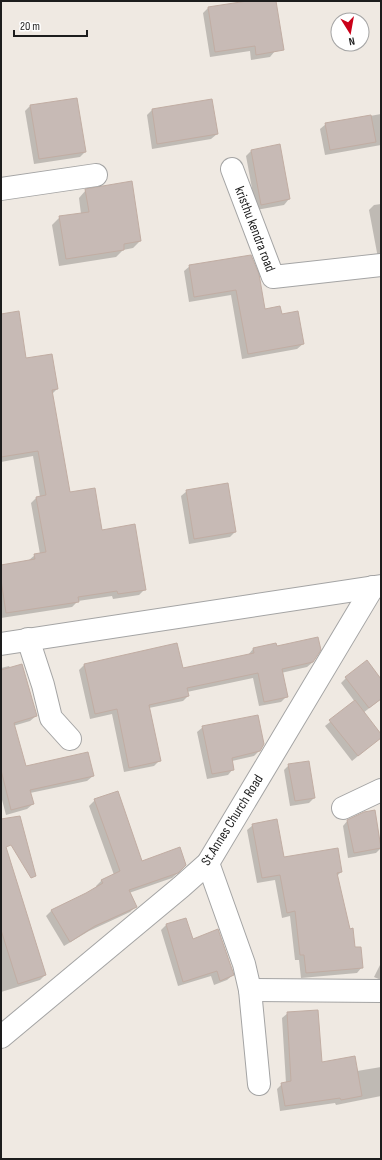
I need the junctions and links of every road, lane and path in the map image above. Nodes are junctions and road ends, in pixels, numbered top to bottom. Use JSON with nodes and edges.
{"nodes":[{"id":1,"x":232,"y":169,"type":"dead end"},
{"id":2,"x":96,"y":175,"type":"dead end"},
{"id":3,"x":1,"y":189,"type":"edge"},
{"id":4,"x":381,"y":265,"type":"edge"},
{"id":5,"x":377,"y":587,"type":"edge"},
{"id":6,"x":28,"y":639,"type":"junction"},
{"id":7,"x":1,"y":644,"type":"edge"},
{"id":8,"x":70,"y":739,"type":"dead end"},
{"id":9,"x":381,"y":790,"type":"edge"},
{"id":10,"x":342,"y":808,"type":"dead end"},
{"id":11,"x":208,"y":863,"type":"junction"},
{"id":12,"x":250,"y":990,"type":"junction"},
{"id":13,"x":381,"y":991,"type":"edge"},
{"id":14,"x":1,"y":1037,"type":"edge"},
{"id":15,"x":259,"y":1084,"type":"dead end"}],
"edges":[{"from":1,"to":4,"type":"street","name":"kristhu kendra road"},
{"from":2,"to":3,"type":"street"},
{"from":5,"to":6,"type":"street","name":"St.Annes Church Road"},
{"from":5,"to":11,"type":"street","name":"St.Annes Church Road"},
{"from":6,"to":7,"type":"street","name":"St.Annes Church Road"},
{"from":6,"to":8,"type":"street"},
{"from":9,"to":10,"type":"street"},
{"from":11,"to":12,"type":"street"},
{"from":11,"to":14,"type":"street","name":"St.Annes Church Road"},
{"from":12,"to":13,"type":"street"},
{"from":12,"to":15,"type":"street"}]}
